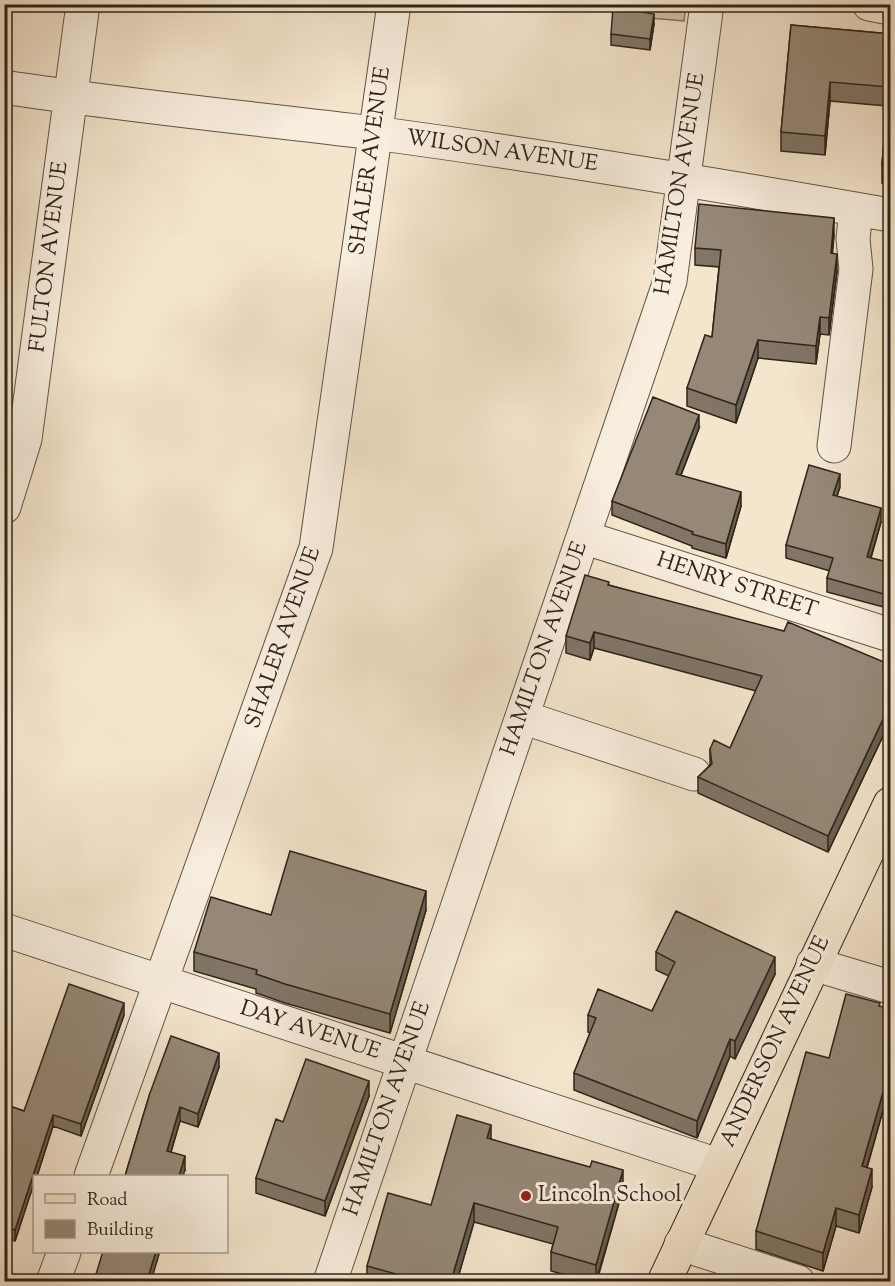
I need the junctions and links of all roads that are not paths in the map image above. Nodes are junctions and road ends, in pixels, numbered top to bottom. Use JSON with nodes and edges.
{"nodes":[{"id":1,"x":83,"y":4,"type":"edge"},
{"id":2,"x":394,"y":4,"type":"edge"},
{"id":3,"x":707,"y":4,"type":"edge"},
{"id":4,"x":869,"y":4,"type":"edge"},
{"id":5,"x":891,"y":8,"type":"edge"},
{"id":6,"x":4,"y":87,"type":"edge"},
{"id":7,"x":70,"y":97,"type":"junction"},
{"id":8,"x":375,"y":134,"type":"junction"},
{"id":9,"x":684,"y":178,"type":"junction"},
{"id":10,"x":856,"y":209,"type":"junction"},
{"id":11,"x":891,"y":215,"type":"edge"},
{"id":12,"x":834,"y":446,"type":"dead end"},
{"id":13,"x":4,"y":507,"type":"edge"},
{"id":14,"x":583,"y":537,"type":"junction"},
{"id":15,"x":891,"y":635,"type":"edge"},
{"id":16,"x":522,"y":717,"type":"junction"},
{"id":17,"x":694,"y":774,"type":"dead end"},
{"id":18,"x":889,"y":810,"type":"edge"},
{"id":19,"x":4,"y":930,"type":"edge"},
{"id":20,"x":813,"y":964,"type":"junction"},
{"id":21,"x":162,"y":982,"type":"junction"},
{"id":22,"x":891,"y":987,"type":"edge"},
{"id":23,"x":404,"y":1062,"type":"junction"},
{"id":24,"x":718,"y":1166,"type":"junction"},
{"id":25,"x":91,"y":1175,"type":"edge"},
{"id":26,"x":681,"y":1244,"type":"junction"},
{"id":27,"x":63,"y":1253,"type":"edge"},
{"id":28,"x":53,"y":1281,"type":"edge"},
{"id":29,"x":330,"y":1281,"type":"edge"},
{"id":30,"x":664,"y":1281,"type":"edge"},
{"id":31,"x":798,"y":1281,"type":"edge"}],
"edges":[{"from":1,"to":7,"type":"street","name":"FULTON AVENUE"},
{"from":2,"to":8,"type":"street","name":"SHALER AVENUE"},
{"from":3,"to":9,"type":"street","name":"HAMILTON AVENUE"},
{"from":4,"to":5,"type":"street"},
{"from":6,"to":7,"type":"street","name":"WILSON AVENUE"},
{"from":7,"to":8,"type":"street","name":"WILSON AVENUE"},
{"from":7,"to":13,"type":"street","name":"FULTON AVENUE"},
{"from":8,"to":9,"type":"street","name":"WILSON AVENUE"},
{"from":8,"to":21,"type":"street","name":"SHALER AVENUE"},
{"from":9,"to":10,"type":"street","name":"WILSON AVENUE"},
{"from":9,"to":14,"type":"street","name":"HAMILTON AVENUE"},
{"from":10,"to":11,"type":"street","name":"WILSON AVENUE"},
{"from":10,"to":12,"type":"street"},
{"from":14,"to":15,"type":"street","name":"HENRY STREET"},
{"from":14,"to":16,"type":"street","name":"HAMILTON AVENUE"},
{"from":16,"to":17,"type":"street"},
{"from":16,"to":23,"type":"street","name":"HAMILTON AVENUE"},
{"from":18,"to":20,"type":"main road","name":"ANDERSON AVENUE"},
{"from":19,"to":21,"type":"street","name":"DAY AVENUE"},
{"from":20,"to":22,"type":"street"},
{"from":20,"to":24,"type":"main road","name":"ANDERSON AVENUE"},
{"from":21,"to":23,"type":"street","name":"DAY AVENUE"},
{"from":21,"to":25,"type":"street","name":"SHALER AVENUE"},
{"from":23,"to":24,"type":"street","name":"DAY AVENUE"},
{"from":23,"to":29,"type":"street","name":"HAMILTON AVENUE"},
{"from":24,"to":26,"type":"main road","name":"ANDERSON AVENUE"},
{"from":26,"to":30,"type":"main road","name":"ANDERSON AVENUE"},
{"from":26,"to":31,"type":"street"},
{"from":27,"to":28,"type":"street"}]}
